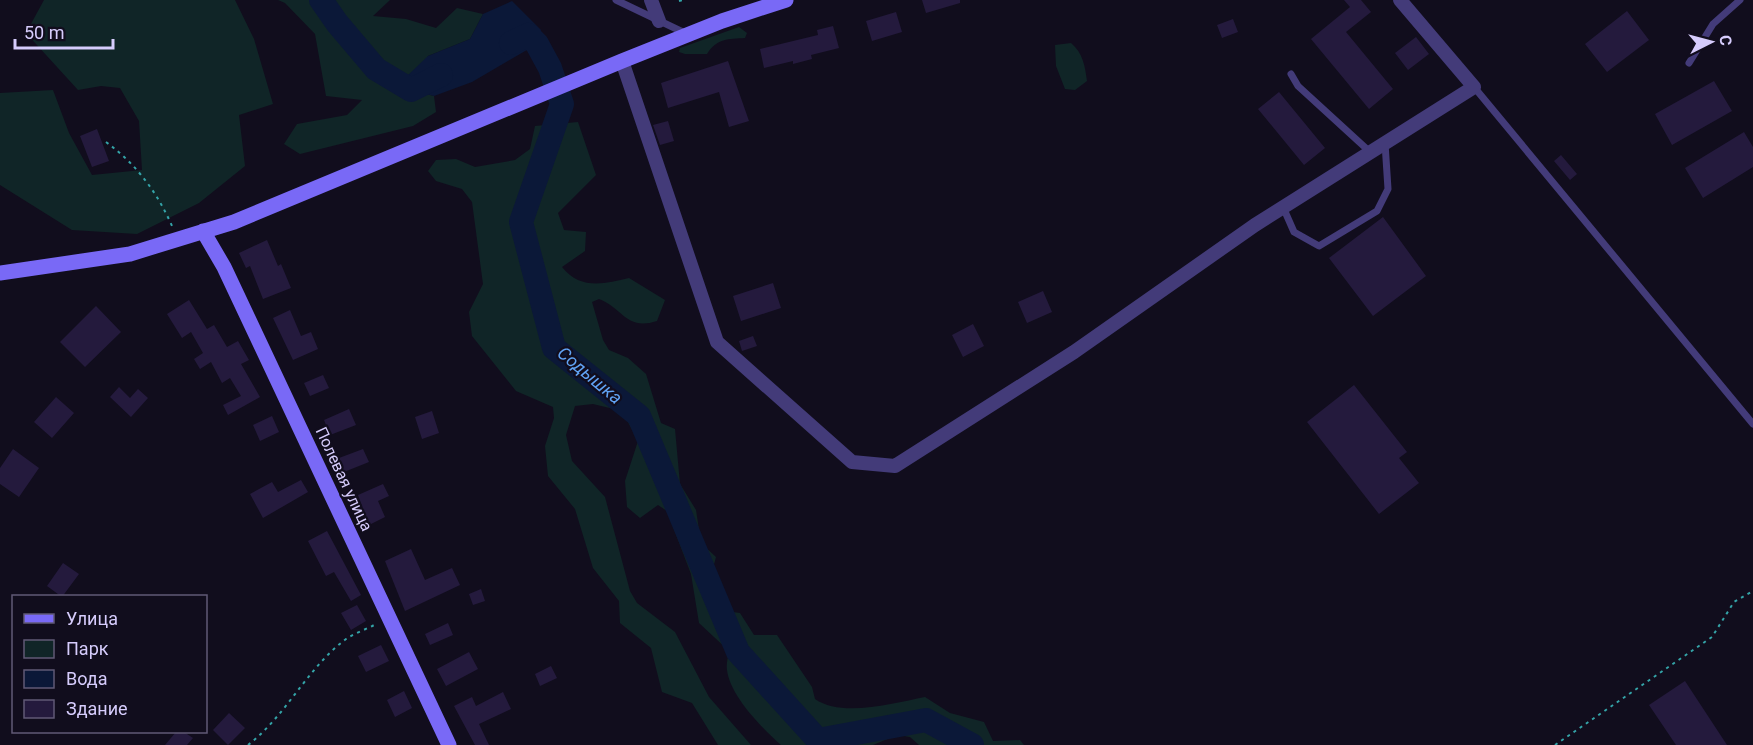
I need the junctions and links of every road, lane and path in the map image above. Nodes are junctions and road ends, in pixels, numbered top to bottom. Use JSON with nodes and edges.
{"nodes":[{"id":1,"x":616,"y":0,"type":"edge"},
{"id":2,"x":651,"y":0,"type":"edge"},
{"id":3,"x":786,"y":0,"type":"edge"},
{"id":4,"x":1400,"y":0,"type":"edge"},
{"id":5,"x":1740,"y":0,"type":"edge"},
{"id":6,"x":659,"y":21,"type":"junction"},
{"id":7,"x":688,"y":35,"type":"junction"},
{"id":8,"x":622,"y":61,"type":"junction"},
{"id":9,"x":1689,"y":63,"type":"dead end"},
{"id":10,"x":1291,"y":75,"type":"dead end"},
{"id":11,"x":1474,"y":87,"type":"junction"},
{"id":12,"x":1385,"y":141,"type":"junction"},
{"id":13,"x":106,"y":142,"type":"dead end"},
{"id":14,"x":1369,"y":151,"type":"junction"},
{"id":15,"x":1283,"y":207,"type":"junction"},
{"id":16,"x":170,"y":223,"type":"dead end"},
{"id":17,"x":203,"y":231,"type":"junction"},
{"id":18,"x":0,"y":273,"type":"edge"},
{"id":19,"x":1753,"y":424,"type":"edge"},
{"id":20,"x":1753,"y":591,"type":"edge"},
{"id":21,"x":389,"y":618,"type":"junction"},
{"id":22,"x":248,"y":745,"type":"edge"},
{"id":23,"x":449,"y":745,"type":"edge"},
{"id":24,"x":1555,"y":745,"type":"edge"}],
"edges":[{"from":1,"to":6,"type":"lane"},
{"from":2,"to":6,"type":"street"},
{"from":3,"to":7,"type":"street"},
{"from":4,"to":11,"type":"street"},
{"from":5,"to":9,"type":"lane"},
{"from":6,"to":7,"type":"lane"},
{"from":7,"to":8,"type":"street"},
{"from":8,"to":15,"type":"street"},
{"from":8,"to":17,"type":"street"},
{"from":10,"to":14,"type":"lane"},
{"from":11,"to":12,"type":"street"},
{"from":11,"to":19,"type":"lane"},
{"from":12,"to":14,"type":"street"},
{"from":12,"to":15,"type":"lane"},
{"from":13,"to":16,"type":"path"},
{"from":14,"to":15,"type":"street"},
{"from":17,"to":18,"type":"street"},
{"from":17,"to":21,"type":"street","name":"Полевая улица"},
{"from":20,"to":24,"type":"path"},
{"from":21,"to":22,"type":"path"},
{"from":21,"to":23,"type":"street","name":"Полевая улица"}]}
